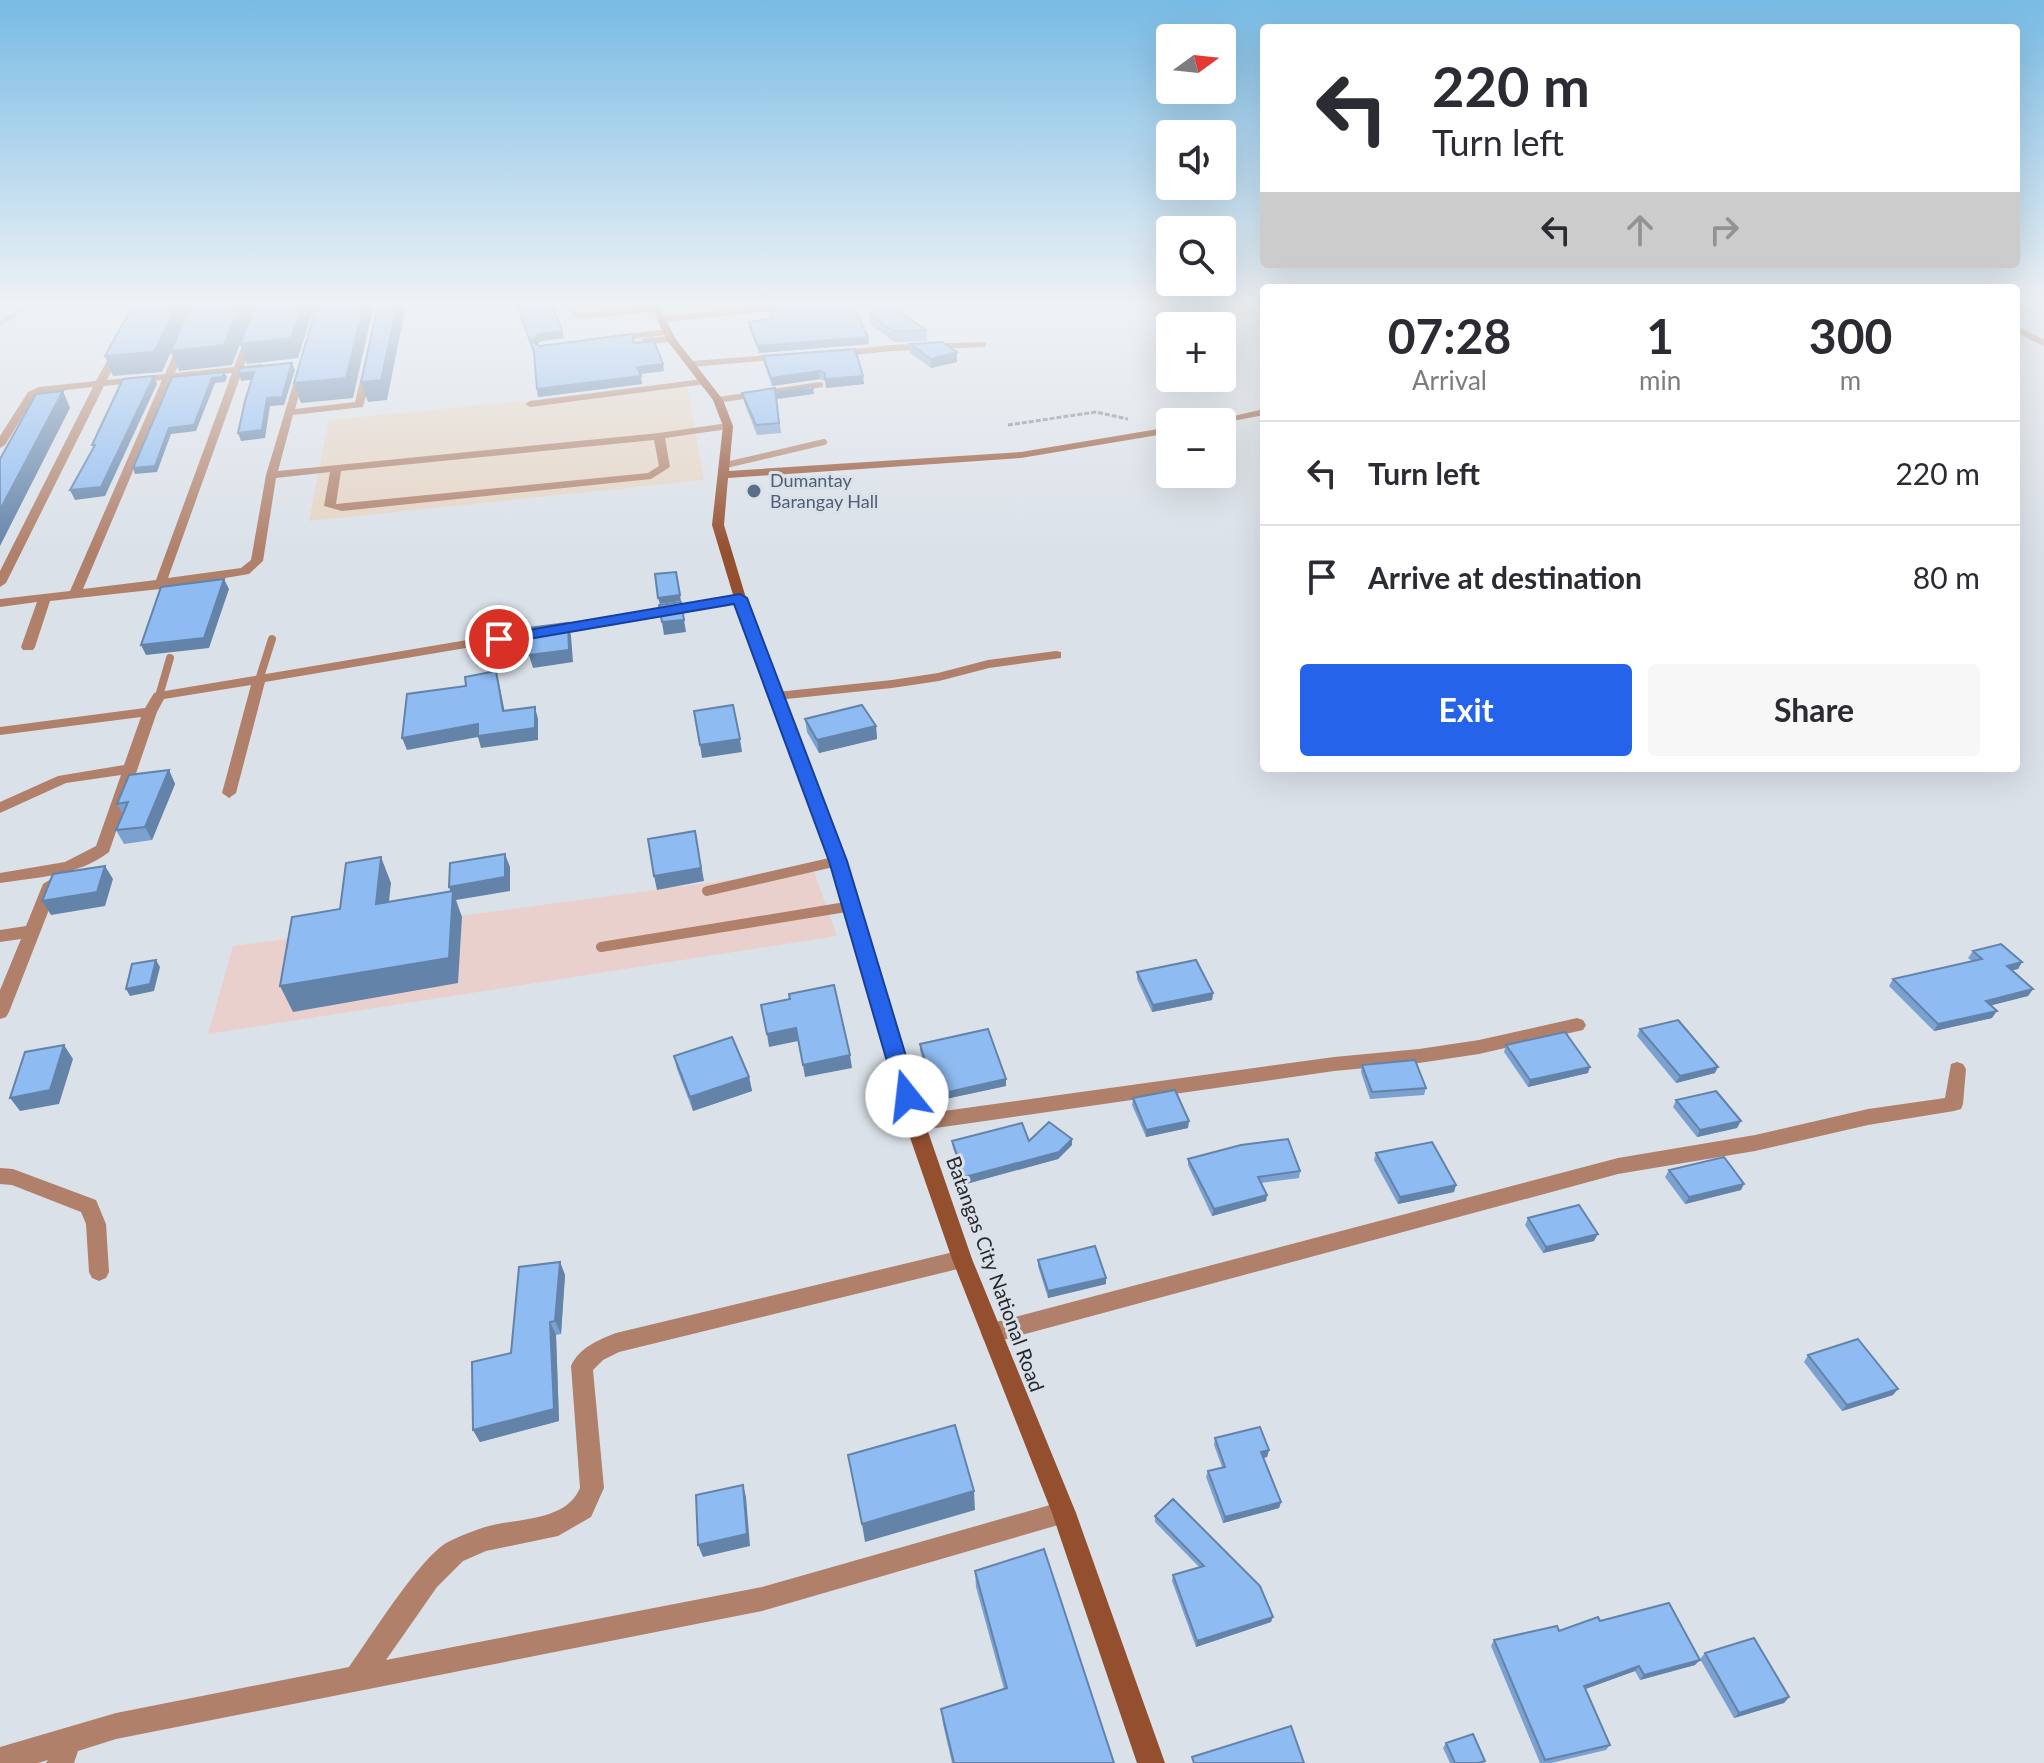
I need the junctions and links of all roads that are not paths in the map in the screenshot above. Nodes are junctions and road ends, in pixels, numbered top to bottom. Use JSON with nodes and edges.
{"nodes":[{"id":1,"x":50,"y":387,"type":"edge"},
{"id":2,"x":99,"y":387,"type":"edge"},
{"id":3,"x":164,"y":387,"type":"edge"},
{"id":4,"x":230,"y":387,"type":"edge"},
{"id":5,"x":296,"y":387,"type":"edge"},
{"id":6,"x":363,"y":387,"type":"edge"},
{"id":7,"x":662,"y":387,"type":"edge"},
{"id":8,"x":707,"y":387,"type":"edge"},
{"id":9,"x":805,"y":387,"type":"edge"},
{"id":10,"x":718,"y":400,"type":"junction"},
{"id":11,"x":530,"y":404,"type":"dead end"},
{"id":12,"x":288,"y":413,"type":"junction"},
{"id":13,"x":1260,"y":413,"type":"edge"},
{"id":14,"x":1236,"y":417,"type":"edge"},
{"id":15,"x":728,"y":426,"type":"junction"},
{"id":16,"x":1156,"y":432,"type":"edge"},
{"id":17,"x":659,"y":436,"type":"junction"},
{"id":18,"x":824,"y":442,"type":"dead end"},
{"id":19,"x":0,"y":445,"type":"edge"},
{"id":20,"x":336,"y":468,"type":"junction"},
{"id":21,"x":726,"y":470,"type":"junction"},
{"id":22,"x":271,"y":475,"type":"junction"},
{"id":23,"x":0,"y":583,"type":"edge"},
{"id":24,"x":160,"y":585,"type":"junction"},
{"id":25,"x":75,"y":594,"type":"junction"},
{"id":26,"x":45,"y":597,"type":"junction"},
{"id":27,"x":740,"y":598,"type":"junction"},
{"id":28,"x":0,"y":603,"type":"edge"},
{"id":29,"x":272,"y":639,"type":"dead end"},
{"id":30,"x":28,"y":647,"type":"dead end"},
{"id":31,"x":1056,"y":655,"type":"dead end"},
{"id":32,"x":170,"y":658,"type":"dead end"},
{"id":33,"x":259,"y":680,"type":"junction"},
{"id":34,"x":159,"y":696,"type":"junction"},
{"id":35,"x":777,"y":696,"type":"junction"},
{"id":36,"x":150,"y":712,"type":"junction"},
{"id":37,"x":0,"y":731,"type":"edge"},
{"id":38,"x":130,"y":769,"type":"junction"},
{"id":39,"x":229,"y":793,"type":"dead end"},
{"id":40,"x":0,"y":808,"type":"edge"},
{"id":41,"x":838,"y":861,"type":"junction"},
{"id":42,"x":58,"y":868,"type":"junction"},
{"id":43,"x":0,"y":878,"type":"edge"},
{"id":44,"x":707,"y":891,"type":"dead end"},
{"id":45,"x":852,"y":906,"type":"junction"},
{"id":46,"x":32,"y":931,"type":"junction"},
{"id":47,"x":0,"y":936,"type":"edge"},
{"id":48,"x":601,"y":947,"type":"dead end"},
{"id":49,"x":0,"y":1012,"type":"edge"},
{"id":50,"x":1577,"y":1025,"type":"dead end"},
{"id":51,"x":1957,"y":1069,"type":"dead end"},
{"id":52,"x":915,"y":1123,"type":"junction"},
{"id":53,"x":0,"y":1176,"type":"edge"},
{"id":54,"x":962,"y":1259,"type":"junction"},
{"id":55,"x":99,"y":1272,"type":"dead end"},
{"id":56,"x":992,"y":1333,"type":"junction"},
{"id":57,"x":1064,"y":1513,"type":"junction"},
{"id":58,"x":356,"y":1680,"type":"junction"},
{"id":59,"x":64,"y":1752,"type":"edge"},
{"id":60,"x":0,"y":1761,"type":"edge"},
{"id":61,"x":1151,"y":1763,"type":"edge"}],
"edges":[{"from":1,"to":19,"type":"street"},
{"from":2,"to":23,"type":"street"},
{"from":3,"to":25,"type":"street"},
{"from":4,"to":24,"type":"street"},
{"from":5,"to":12,"type":"street"},
{"from":6,"to":12,"type":"street"},
{"from":7,"to":11,"type":"street"},
{"from":8,"to":10,"type":"street","name":"Batangas City National Road"},
{"from":9,"to":10,"type":"street"},
{"from":10,"to":15,"type":"street","name":"Batangas City National Road"},
{"from":12,"to":22,"type":"street"},
{"from":13,"to":14,"type":"street"},
{"from":15,"to":17,"type":"street"},
{"from":15,"to":21,"type":"street","name":"Batangas City National Road"},
{"from":16,"to":21,"type":"street"},
{"from":17,"to":20,"type":"street"},
{"from":17,"to":20,"type":"street"},
{"from":18,"to":21,"type":"lane"},
{"from":20,"to":22,"type":"street"},
{"from":21,"to":27,"type":"street","name":"Batangas City National Road"},
{"from":22,"to":24,"type":"street"},
{"from":24,"to":25,"type":"street"},
{"from":25,"to":26,"type":"street"},
{"from":26,"to":28,"type":"street"},
{"from":26,"to":30,"type":"street"},
{"from":27,"to":33,"type":"street"},
{"from":27,"to":35,"type":"street","name":"Batangas City National Road"},
{"from":29,"to":33,"type":"lane"},
{"from":31,"to":35,"type":"street"},
{"from":32,"to":34,"type":"lane"},
{"from":33,"to":34,"type":"street"},
{"from":33,"to":39,"type":"street"},
{"from":34,"to":36,"type":"street"},
{"from":35,"to":41,"type":"street","name":"Batangas City National Road"},
{"from":36,"to":37,"type":"street"},
{"from":36,"to":38,"type":"street"},
{"from":38,"to":40,"type":"street"},
{"from":38,"to":42,"type":"street"},
{"from":41,"to":44,"type":"lane"},
{"from":41,"to":45,"type":"street","name":"Batangas City National Road"},
{"from":42,"to":43,"type":"street"},
{"from":42,"to":46,"type":"street"},
{"from":45,"to":48,"type":"lane"},
{"from":45,"to":52,"type":"street","name":"Batangas City National Road"},
{"from":46,"to":47,"type":"street"},
{"from":46,"to":49,"type":"street"},
{"from":50,"to":52,"type":"street"},
{"from":51,"to":56,"type":"street"},
{"from":52,"to":54,"type":"street","name":"Batangas City National Road"},
{"from":53,"to":55,"type":"street"},
{"from":54,"to":56,"type":"street","name":"Batangas City National Road"},
{"from":54,"to":58,"type":"street"},
{"from":56,"to":57,"type":"street","name":"Batangas City National Road"},
{"from":57,"to":58,"type":"street"},
{"from":57,"to":61,"type":"street","name":"Batangas City National Road"},
{"from":58,"to":59,"type":"street"},
{"from":59,"to":60,"type":"street"}]}
